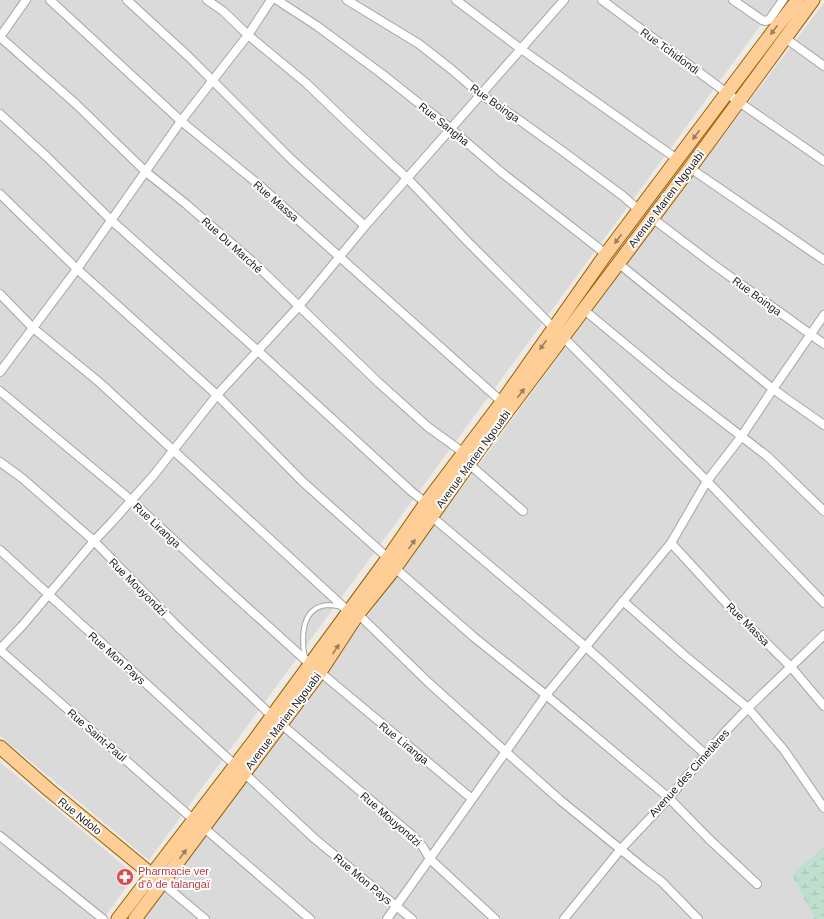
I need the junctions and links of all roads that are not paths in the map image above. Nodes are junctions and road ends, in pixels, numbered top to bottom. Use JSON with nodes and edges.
{"nodes":[{"id":1,"x":26,"y":0,"type":"edge"},
{"id":2,"x":50,"y":0,"type":"edge"},
{"id":3,"x":127,"y":0,"type":"edge"},
{"id":4,"x":207,"y":0,"type":"edge"},
{"id":5,"x":271,"y":0,"type":"edge"},
{"id":6,"x":277,"y":0,"type":"edge"},
{"id":7,"x":347,"y":0,"type":"edge"},
{"id":8,"x":456,"y":0,"type":"edge"},
{"id":9,"x":564,"y":0,"type":"edge"},
{"id":10,"x":602,"y":0,"type":"edge"},
{"id":11,"x":733,"y":0,"type":"edge"},
{"id":12,"x":783,"y":0,"type":"edge"},
{"id":13,"x":798,"y":0,"type":"edge"},
{"id":14,"x":812,"y":0,"type":"edge"},
{"id":15,"x":248,"y":35,"type":"junction"},
{"id":16,"x":0,"y":37,"type":"edge"},
{"id":17,"x":785,"y":38,"type":"junction"},
{"id":18,"x":521,"y":49,"type":"junction"},
{"id":19,"x":824,"y":66,"type":"edge"},
{"id":20,"x":211,"y":81,"type":"junction"},
{"id":21,"x":728,"y":93,"type":"junction"},
{"id":22,"x":480,"y":94,"type":"junction"},
{"id":23,"x":739,"y":102,"type":"junction"},
{"id":24,"x":0,"y":114,"type":"edge"},
{"id":25,"x":181,"y":121,"type":"junction"},
{"id":26,"x":450,"y":128,"type":"junction"},
{"id":27,"x":677,"y":159,"type":"junction"},
{"id":28,"x":824,"y":161,"type":"edge"},
{"id":29,"x":690,"y":168,"type":"junction"},
{"id":30,"x":146,"y":172,"type":"junction"},
{"id":31,"x":408,"y":179,"type":"junction"},
{"id":32,"x":0,"y":194,"type":"edge"},
{"id":33,"x":640,"y":210,"type":"junction"},
{"id":34,"x":652,"y":218,"type":"junction"},
{"id":35,"x":111,"y":220,"type":"junction"},
{"id":36,"x":365,"y":226,"type":"junction"},
{"id":37,"x":606,"y":254,"type":"junction"},
{"id":38,"x":339,"y":256,"type":"junction"},
{"id":39,"x":824,"y":260,"type":"edge"},
{"id":40,"x":618,"y":263,"type":"junction"},
{"id":41,"x":77,"y":269,"type":"junction"},
{"id":42,"x":0,"y":294,"type":"edge"},
{"id":43,"x":299,"y":306,"type":"junction"},
{"id":44,"x":583,"y":309,"type":"junction"},
{"id":45,"x":824,"y":315,"type":"edge"},
{"id":46,"x":33,"y":328,"type":"junction"},
{"id":47,"x":559,"y":332,"type":"junction"},
{"id":48,"x":811,"y":334,"type":"junction"},
{"id":49,"x":824,"y":344,"type":"edge"},
{"id":50,"x":257,"y":350,"type":"junction"},
{"id":51,"x":0,"y":372,"type":"edge"},
{"id":52,"x":773,"y":388,"type":"junction"},
{"id":53,"x":0,"y":391,"type":"edge"},
{"id":54,"x":217,"y":395,"type":"junction"},
{"id":55,"x":502,"y":402,"type":"junction"},
{"id":56,"x":824,"y":425,"type":"edge"},
{"id":57,"x":741,"y":437,"type":"junction"},
{"id":58,"x":173,"y":450,"type":"junction"},
{"id":59,"x":467,"y":458,"type":"junction"},
{"id":60,"x":0,"y":462,"type":"edge"},
{"id":61,"x":707,"y":481,"type":"junction"},
{"id":62,"x":131,"y":500,"type":"junction"},
{"id":63,"x":426,"y":503,"type":"junction"},
{"id":64,"x":523,"y":511,"type":"dead end"},
{"id":65,"x":824,"y":511,"type":"edge"},
{"id":66,"x":431,"y":516,"type":"junction"},
{"id":67,"x":94,"y":541,"type":"junction"},
{"id":68,"x":671,"y":543,"type":"junction"},
{"id":69,"x":0,"y":550,"type":"edge"},
{"id":70,"x":392,"y":563,"type":"junction"},
{"id":71,"x":48,"y":595,"type":"junction"},
{"id":72,"x":623,"y":601,"type":"junction"},
{"id":73,"x":824,"y":603,"type":"edge"},
{"id":74,"x":350,"y":611,"type":"junction"},
{"id":75,"x":824,"y":635,"type":"edge"},
{"id":76,"x":586,"y":647,"type":"junction"},
{"id":77,"x":0,"y":650,"type":"edge"},
{"id":78,"x":312,"y":665,"type":"junction"},
{"id":79,"x":791,"y":667,"type":"junction"},
{"id":80,"x":546,"y":695,"type":"junction"},
{"id":81,"x":824,"y":706,"type":"edge"},
{"id":82,"x":748,"y":708,"type":"junction"},
{"id":83,"x":277,"y":720,"type":"junction"},
{"id":84,"x":0,"y":747,"type":"edge"},
{"id":85,"x":506,"y":752,"type":"junction"},
{"id":86,"x":705,"y":754,"type":"junction"},
{"id":87,"x":240,"y":769,"type":"junction"},
{"id":88,"x":472,"y":798,"type":"junction"},
{"id":89,"x":669,"y":798,"type":"junction"},
{"id":90,"x":824,"y":808,"type":"edge"},
{"id":91,"x":199,"y":823,"type":"junction"},
{"id":92,"x":0,"y":836,"type":"edge"},
{"id":93,"x":620,"y":850,"type":"junction"},
{"id":94,"x":430,"y":859,"type":"junction"},
{"id":95,"x":152,"y":875,"type":"junction"},
{"id":96,"x":162,"y":883,"type":"junction"},
{"id":97,"x":757,"y":884,"type":"dead end"},
{"id":98,"x":396,"y":907,"type":"junction"},
{"id":99,"x":103,"y":919,"type":"edge"},
{"id":100,"x":118,"y":919,"type":"edge"},
{"id":101,"x":135,"y":919,"type":"edge"},
{"id":102,"x":205,"y":919,"type":"edge"},
{"id":103,"x":310,"y":919,"type":"edge"},
{"id":104,"x":387,"y":919,"type":"edge"},
{"id":105,"x":412,"y":919,"type":"edge"},
{"id":106,"x":495,"y":919,"type":"edge"},
{"id":107,"x":564,"y":919,"type":"edge"},
{"id":108,"x":698,"y":919,"type":"edge"}],
"edges":[{"from":1,"to":16,"type":"street"},
{"from":2,"to":25,"type":"street","name":"Rue Massa"},
{"from":3,"to":20,"type":"street"},
{"from":4,"to":15,"type":"street"},
{"from":5,"to":15,"type":"street"},
{"from":6,"to":26,"type":"street","name":"Rue Sangha"},
{"from":7,"to":22,"type":"street","name":"Rue Boinga"},
{"from":8,"to":18,"type":"street"},
{"from":9,"to":18,"type":"street"},
{"from":10,"to":21,"type":"street","name":"Rue Tchidondi"},
{"from":11,"to":12,"type":"street"},
{"from":13,"to":21,"type":"main road","one_way":true},
{"from":14,"to":17,"type":"main road","name":"Avenue Marien Ngouabi"},
{"from":15,"to":20,"type":"street"},
{"from":15,"to":31,"type":"street"},
{"from":16,"to":30,"type":"street","name":"Rue Du Marché"},
{"from":17,"to":19,"type":"street"},
{"from":17,"to":23,"type":"main road","name":"Avenue Marien Ngouabi"},
{"from":18,"to":22,"type":"street"},
{"from":18,"to":27,"type":"street"},
{"from":20,"to":25,"type":"street"},
{"from":20,"to":36,"type":"street"},
{"from":21,"to":23,"type":"street","name":"Rue Tchidondi"},
{"from":21,"to":27,"type":"main road","one_way":true},
{"from":22,"to":26,"type":"street"},
{"from":22,"to":33,"type":"street","name":"Rue Boinga"},
{"from":23,"to":28,"type":"street","name":"Rue Tchidondi"},
{"from":23,"to":29,"type":"main road","name":"Avenue Marien Ngouabi"},
{"from":24,"to":35,"type":"street"},
{"from":25,"to":30,"type":"street"},
{"from":25,"to":38,"type":"street","name":"Rue Massa"},
{"from":26,"to":31,"type":"street"},
{"from":26,"to":37,"type":"street","name":"Rue Sangha"},
{"from":27,"to":33,"type":"main road"},
{"from":29,"to":34,"type":"main road","name":"Avenue Marien Ngouabi"},
{"from":29,"to":39,"type":"street"},
{"from":30,"to":35,"type":"street"},
{"from":30,"to":43,"type":"street","name":"Rue Du Marché"},
{"from":31,"to":36,"type":"street"},
{"from":31,"to":47,"type":"street"},
{"from":32,"to":41,"type":"street"},
{"from":33,"to":37,"type":"main road","one_way":true},
{"from":34,"to":40,"type":"main road","name":"Avenue Marien Ngouabi"},
{"from":34,"to":48,"type":"street","name":"Rue Boinga"},
{"from":35,"to":41,"type":"street"},
{"from":35,"to":50,"type":"street"},
{"from":36,"to":38,"type":"street"},
{"from":37,"to":47,"type":"main road"},
{"from":38,"to":43,"type":"street"},
{"from":38,"to":55,"type":"street","name":"Rue Massa"},
{"from":40,"to":44,"type":"main road","name":"Avenue Marien Ngouabi"},
{"from":40,"to":52,"type":"street"},
{"from":41,"to":46,"type":"street"},
{"from":41,"to":54,"type":"street"},
{"from":42,"to":46,"type":"street"},
{"from":43,"to":50,"type":"street"},
{"from":43,"to":59,"type":"street","name":"Rue Du Marché"},
{"from":44,"to":47,"type":"main road","name":"Avenue Marien Ngouabi"},
{"from":44,"to":57,"type":"street"},
{"from":45,"to":48,"type":"street"},
{"from":46,"to":51,"type":"street"},
{"from":46,"to":58,"type":"street"},
{"from":47,"to":55,"type":"main road","one_way":true},
{"from":59,"to":47,"type":"main road","name":"Avenue Marien Ngouabi","one_way":true},
{"from":47,"to":61,"type":"street"},
{"from":48,"to":49,"type":"street","name":"Rue Boinga"},
{"from":48,"to":52,"type":"street"},
{"from":50,"to":54,"type":"street"},
{"from":50,"to":63,"type":"street"},
{"from":52,"to":56,"type":"street"},
{"from":52,"to":57,"type":"street"},
{"from":53,"to":62,"type":"street","name":"Rue Liranga"},
{"from":54,"to":58,"type":"street"},
{"from":54,"to":70,"type":"street"},
{"from":55,"to":59,"type":"main road"},
{"from":57,"to":61,"type":"street"},
{"from":57,"to":65,"type":"street"},
{"from":58,"to":62,"type":"street"},
{"from":58,"to":74,"type":"street"},
{"from":59,"to":63,"type":"main road"},
{"from":59,"to":64,"type":"street","name":"Rue Du Marché"},
{"from":59,"to":66,"type":"main road","name":"Avenue Marien Ngouabi"},
{"from":60,"to":67,"type":"street","name":"Rue Mouyondzi"},
{"from":61,"to":68,"type":"street"},
{"from":61,"to":73,"type":"street"},
{"from":62,"to":67,"type":"street"},
{"from":62,"to":78,"type":"street","name":"Rue Liranga"},
{"from":63,"to":70,"type":"main road"},
{"from":70,"to":66,"type":"main road","name":"Avenue Marien Ngouabi","one_way":true},
{"from":66,"to":76,"type":"street"},
{"from":67,"to":71,"type":"street"},
{"from":67,"to":83,"type":"street","name":"Rue Mouyondzi"},
{"from":68,"to":72,"type":"street"},
{"from":68,"to":79,"type":"street","name":"Rue Massa"},
{"from":69,"to":71,"type":"street","name":"Rue Mon Pays"},
{"from":70,"to":74,"type":"main road","name":"Avenue Marien Ngouabi"},
{"from":70,"to":80,"type":"street"},
{"from":71,"to":77,"type":"street"},
{"from":71,"to":87,"type":"street","name":"Rue Mon Pays"},
{"from":72,"to":76,"type":"street"},
{"from":72,"to":82,"type":"street"},
{"from":74,"to":78,"type":"main road","name":"Avenue Marien Ngouabi"},
{"from":74,"to":78,"type":"lane"},
{"from":74,"to":85,"type":"street"},
{"from":75,"to":79,"type":"street","name":"Avenue des Cimetières"},
{"from":76,"to":80,"type":"street"},
{"from":76,"to":86,"type":"street"},
{"from":77,"to":91,"type":"street","name":"Rue Saint-Paul"},
{"from":78,"to":83,"type":"main road","name":"Avenue Marien Ngouabi"},
{"from":78,"to":88,"type":"street","name":"Rue Liranga"},
{"from":79,"to":81,"type":"street","name":"Rue Massa"},
{"from":79,"to":82,"type":"street","name":"Avenue des Cimetières"},
{"from":80,"to":85,"type":"street"},
{"from":80,"to":89,"type":"street"},
{"from":82,"to":86,"type":"street","name":"Avenue des Cimetières"},
{"from":82,"to":90,"type":"street"},
{"from":83,"to":87,"type":"main road","name":"Avenue Marien Ngouabi"},
{"from":83,"to":94,"type":"street","name":"Rue Mouyondzi"},
{"from":84,"to":95,"type":"main road","name":"Rue Ndolo"},
{"from":85,"to":88,"type":"street"},
{"from":85,"to":93,"type":"street"},
{"from":86,"to":89,"type":"street","name":"Avenue des Cimetières"},
{"from":87,"to":91,"type":"main road","name":"Avenue Marien Ngouabi"},
{"from":87,"to":98,"type":"street","name":"Rue Mon Pays"},
{"from":88,"to":94,"type":"street"},
{"from":89,"to":93,"type":"street","name":"Avenue des Cimetières"},
{"from":89,"to":97,"type":"street"},
{"from":91,"to":95,"type":"main road"},
{"from":96,"to":91,"type":"main road","name":"Avenue Marien Ngouabi","one_way":true},
{"from":91,"to":103,"type":"street","name":"Rue Saint-Paul"},
{"from":92,"to":99,"type":"street"},
{"from":93,"to":107,"type":"street","name":"Avenue des Cimetières"},
{"from":93,"to":108,"type":"street"},
{"from":94,"to":98,"type":"street"},
{"from":94,"to":106,"type":"street","name":"Rue Mouyondzi"},
{"from":95,"to":96,"type":"main road","name":"Rue Ndolo"},
{"from":95,"to":100,"type":"main road"},
{"from":96,"to":101,"type":"main road","name":"Avenue Marien Ngouabi"},
{"from":96,"to":102,"type":"street"},
{"from":98,"to":104,"type":"street"},
{"from":98,"to":105,"type":"street","name":"Rue Mon Pays"}]}
